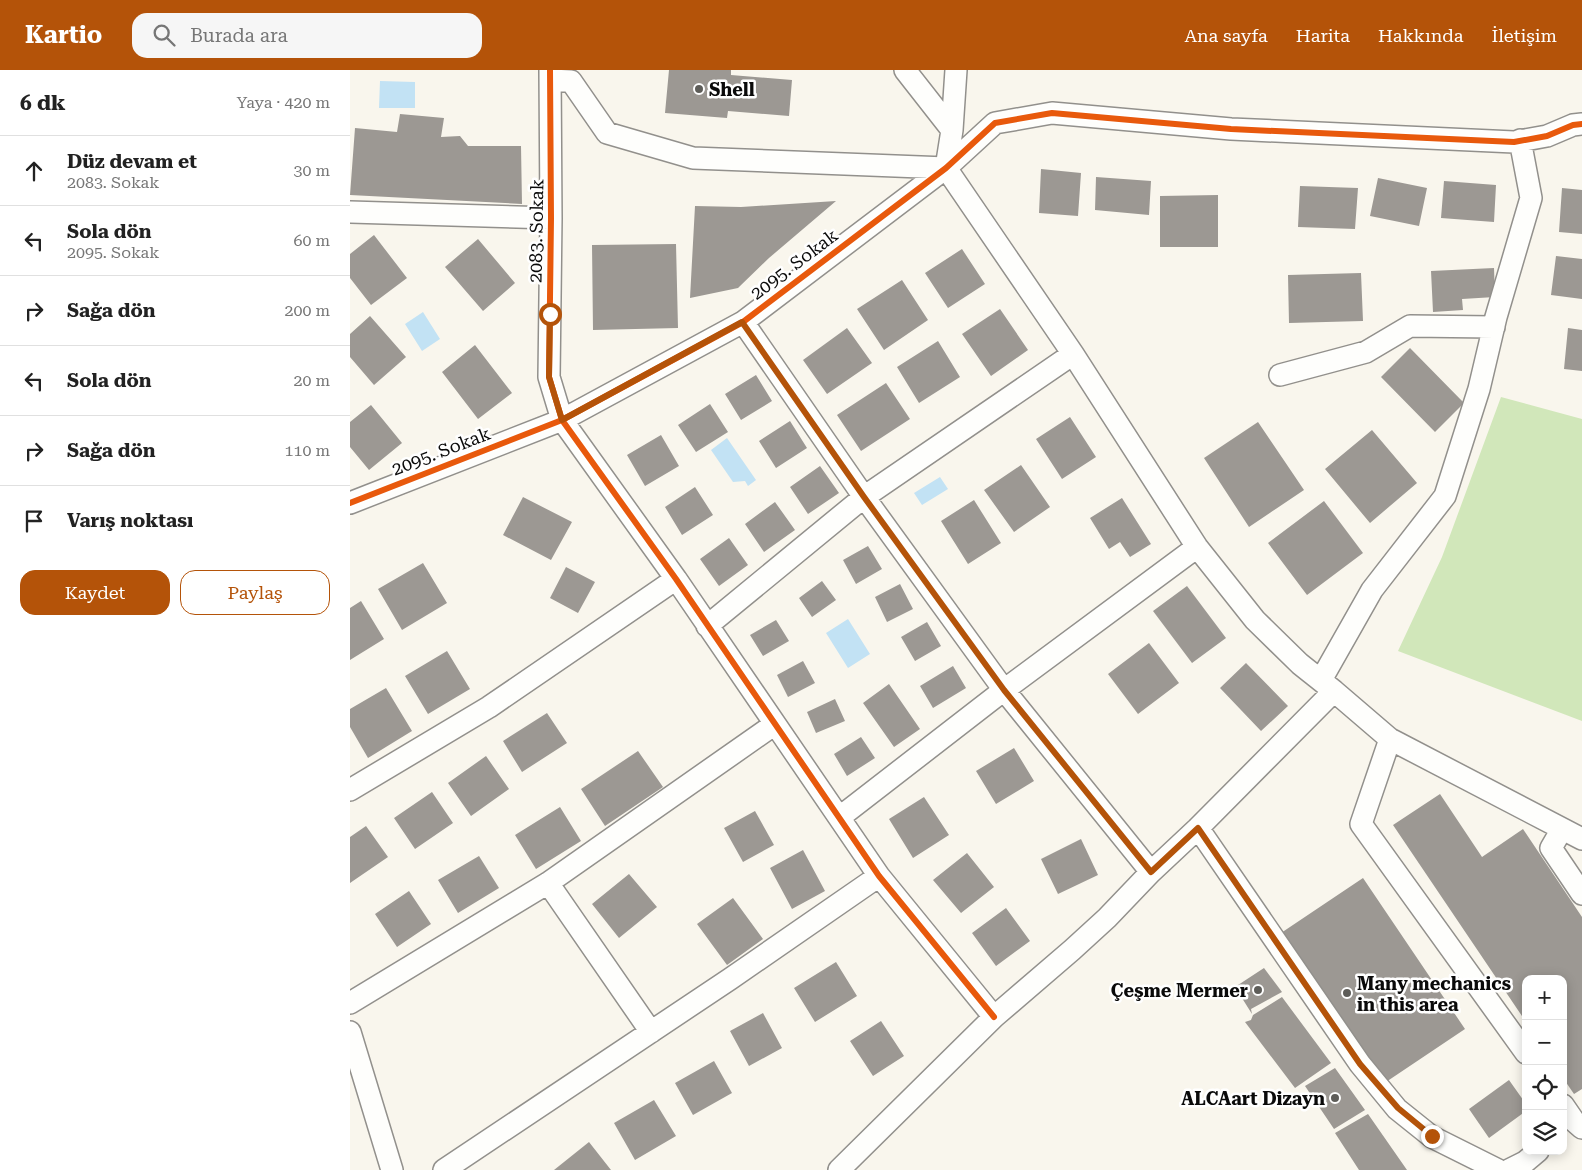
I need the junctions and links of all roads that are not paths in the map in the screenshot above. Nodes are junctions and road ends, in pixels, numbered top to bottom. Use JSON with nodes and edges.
{"nodes":[{"id":1,"x":906,"y":70,"type":"edge"},
{"id":2,"x":956,"y":70,"type":"edge"},
{"id":3,"x":551,"y":75,"type":"edge"},
{"id":4,"x":1582,"y":124,"type":"edge"},
{"id":5,"x":952,"y":130,"type":"junction"},
{"id":6,"x":1520,"y":140,"type":"junction"},
{"id":7,"x":946,"y":168,"type":"junction"},
{"id":8,"x":350,"y":212,"type":"edge"},
{"id":9,"x":551,"y":218,"type":"junction"},
{"id":10,"x":742,"y":322,"type":"junction"},
{"id":11,"x":1494,"y":327,"type":"junction"},
{"id":12,"x":1073,"y":354,"type":"junction"},
{"id":13,"x":1280,"y":374,"type":"dead end"},
{"id":14,"x":562,"y":420,"type":"junction"},
{"id":15,"x":864,"y":497,"type":"junction"},
{"id":16,"x":350,"y":503,"type":"edge"},
{"id":17,"x":1197,"y":547,"type":"junction"},
{"id":18,"x":676,"y":579,"type":"junction"},
{"id":19,"x":707,"y":626,"type":"junction"},
{"id":20,"x":1328,"y":686,"type":"junction"},
{"id":21,"x":1004,"y":690,"type":"junction"},
{"id":22,"x":775,"y":724,"type":"junction"},
{"id":23,"x":1390,"y":739,"type":"junction"},
{"id":24,"x":350,"y":790,"type":"edge"},
{"id":25,"x":840,"y":817,"type":"junction"},
{"id":26,"x":1198,"y":828,"type":"junction"},
{"id":27,"x":1562,"y":829,"type":"junction"},
{"id":28,"x":1582,"y":839,"type":"edge"},
{"id":29,"x":1151,"y":872,"type":"junction"},
{"id":30,"x":879,"y":876,"type":"junction"},
{"id":31,"x":548,"y":883,"type":"junction"},
{"id":32,"x":1582,"y":894,"type":"edge"},
{"id":33,"x":350,"y":1003,"type":"edge"},
{"id":34,"x":994,"y":1017,"type":"junction"},
{"id":35,"x":350,"y":1032,"type":"edge"},
{"id":36,"x":651,"y":1032,"type":"junction"},
{"id":37,"x":1522,"y":1047,"type":"edge"},
{"id":38,"x":1533,"y":1155,"type":"edge"},
{"id":39,"x":392,"y":1170,"type":"edge"},
{"id":40,"x":444,"y":1170,"type":"edge"},
{"id":41,"x":839,"y":1170,"type":"edge"},
{"id":42,"x":1498,"y":1170,"type":"edge"},
{"id":43,"x":1509,"y":1170,"type":"edge"}],
"edges":[{"from":1,"to":5,"type":"street"},
{"from":2,"to":5,"type":"street"},
{"from":3,"to":7,"type":"street"},
{"from":3,"to":9,"type":"street","name":"2083. Sokak"},
{"from":4,"to":6,"type":"street","name":"2095. Sokak"},
{"from":5,"to":7,"type":"street"},
{"from":6,"to":7,"type":"street","name":"2095. Sokak"},
{"from":6,"to":11,"type":"street"},
{"from":7,"to":10,"type":"street","name":"2095. Sokak"},
{"from":7,"to":12,"type":"street"},
{"from":8,"to":9,"type":"street"},
{"from":9,"to":14,"type":"street","name":"2083. Sokak"},
{"from":10,"to":14,"type":"street","name":"2095. Sokak"},
{"from":10,"to":15,"type":"street"},
{"from":11,"to":13,"type":"street"},
{"from":11,"to":20,"type":"street"},
{"from":12,"to":15,"type":"street"},
{"from":12,"to":17,"type":"street"},
{"from":14,"to":16,"type":"street","name":"2095. Sokak"},
{"from":14,"to":18,"type":"street","name":"2083. Sokak"},
{"from":15,"to":19,"type":"street"},
{"from":15,"to":21,"type":"street"},
{"from":17,"to":20,"type":"street"},
{"from":17,"to":21,"type":"street"},
{"from":18,"to":19,"type":"street","name":"2083. Sokak"},
{"from":18,"to":24,"type":"street"},
{"from":19,"to":22,"type":"street","name":"2083. Sokak"},
{"from":20,"to":23,"type":"street"},
{"from":20,"to":26,"type":"street"},
{"from":21,"to":25,"type":"street"},
{"from":21,"to":29,"type":"street"},
{"from":22,"to":25,"type":"street","name":"2083. Sokak"},
{"from":22,"to":31,"type":"street"},
{"from":23,"to":27,"type":"street"},
{"from":23,"to":37,"type":"street"},
{"from":25,"to":30,"type":"street","name":"2083. Sokak"},
{"from":26,"to":29,"type":"street"},
{"from":26,"to":42,"type":"street"},
{"from":27,"to":28,"type":"street"},
{"from":27,"to":32,"type":"street"},
{"from":29,"to":34,"type":"street"},
{"from":30,"to":34,"type":"street","name":"2083. Sokak"},
{"from":30,"to":36,"type":"street"},
{"from":31,"to":33,"type":"street"},
{"from":31,"to":36,"type":"street"},
{"from":34,"to":41,"type":"street"},
{"from":35,"to":39,"type":"street"},
{"from":36,"to":40,"type":"street"},
{"from":38,"to":43,"type":"street"}]}
